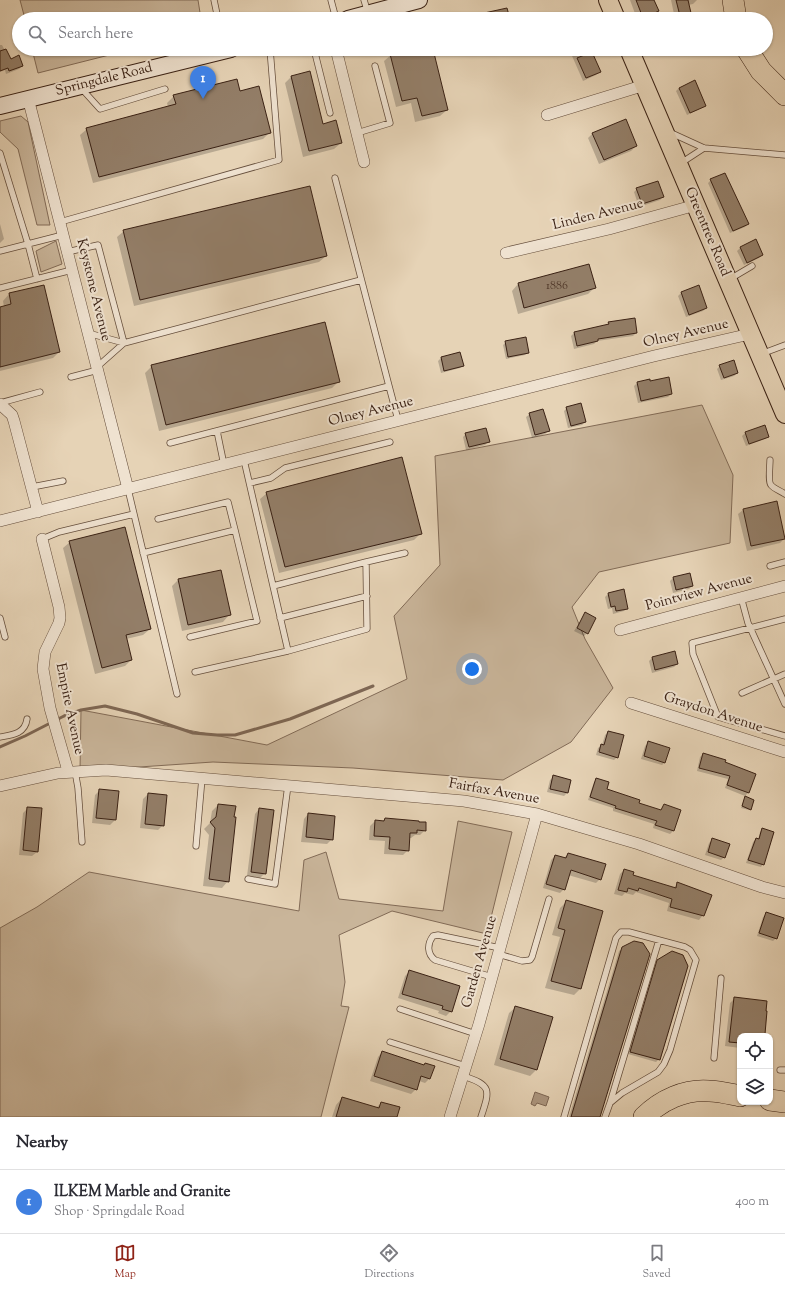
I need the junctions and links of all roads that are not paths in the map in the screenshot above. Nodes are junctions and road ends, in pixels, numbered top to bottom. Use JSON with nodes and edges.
{"nodes":[{"id":1,"x":214,"y":0,"type":"edge"},
{"id":2,"x":331,"y":0,"type":"edge"},
{"id":3,"x":419,"y":0,"type":"edge"},
{"id":4,"x":608,"y":0,"type":"edge"},
{"id":5,"x":733,"y":0,"type":"edge"},
{"id":6,"x":366,"y":7,"type":"edge"},
{"id":7,"x":217,"y":12,"type":"edge"},
{"id":8,"x":334,"y":12,"type":"edge"},
{"id":9,"x":613,"y":12,"type":"edge"},
{"id":10,"x":735,"y":12,"type":"edge"},
{"id":11,"x":200,"y":56,"type":"edge"},
{"id":12,"x":271,"y":56,"type":"edge"},
{"id":13,"x":316,"y":56,"type":"edge"},
{"id":14,"x":338,"y":56,"type":"edge"},
{"id":15,"x":632,"y":56,"type":"edge"},
{"id":16,"x":751,"y":56,"type":"edge"},
{"id":17,"x":375,"y":66,"type":"dead end"},
{"id":18,"x":645,"y":85,"type":"junction"},
{"id":19,"x":80,"y":86,"type":"junction"},
{"id":20,"x":165,"y":89,"type":"dead end"},
{"id":21,"x":785,"y":95,"type":"edge"},
{"id":22,"x":28,"y":98,"type":"junction"},
{"id":23,"x":0,"y":106,"type":"edge"},
{"id":24,"x":330,"y":113,"type":"dead end"},
{"id":25,"x":547,"y":115,"type":"dead end"},
{"id":26,"x":664,"y":130,"type":"junction"},
{"id":27,"x":357,"y":133,"type":"junction"},
{"id":28,"x":704,"y":148,"type":"junction"},
{"id":29,"x":0,"y":153,"type":"edge"},
{"id":30,"x":785,"y":155,"type":"edge"},
{"id":31,"x":364,"y":162,"type":"dead end"},
{"id":32,"x":679,"y":165,"type":"junction"},
{"id":33,"x":335,"y":178,"type":"dead end"},
{"id":34,"x":696,"y":205,"type":"junction"},
{"id":35,"x":60,"y":222,"type":"junction"},
{"id":36,"x":63,"y":235,"type":"junction"},
{"id":37,"x":28,"y":244,"type":"junction"},
{"id":38,"x":0,"y":251,"type":"edge"},
{"id":39,"x":67,"y":252,"type":"junction"},
{"id":40,"x":506,"y":253,"type":"dead end"},
{"id":41,"x":752,"y":266,"type":"dead end"},
{"id":42,"x":72,"y":270,"type":"junction"},
{"id":43,"x":38,"y":279,"type":"junction"},
{"id":44,"x":361,"y":280,"type":"junction"},
{"id":45,"x":728,"y":280,"type":"junction"},
{"id":46,"x":0,"y":288,"type":"edge"},
{"id":47,"x":88,"y":333,"type":"junction"},
{"id":48,"x":750,"y":334,"type":"junction"},
{"id":49,"x":124,"y":343,"type":"junction"},
{"id":50,"x":785,"y":345,"type":"edge"},
{"id":51,"x":759,"y":355,"type":"junction"},
{"id":52,"x":97,"y":369,"type":"junction"},
{"id":53,"x":71,"y":377,"type":"dead end"},
{"id":54,"x":389,"y":386,"type":"junction"},
{"id":55,"x":40,"y":392,"type":"dead end"},
{"id":56,"x":0,"y":403,"type":"edge"},
{"id":57,"x":785,"y":414,"type":"edge"},
{"id":58,"x":398,"y":420,"type":"junction"},
{"id":59,"x":217,"y":432,"type":"junction"},
{"id":60,"x":390,"y":442,"type":"dead end"},
{"id":61,"x":170,"y":444,"type":"dead end"},
{"id":62,"x":244,"y":460,"type":"junction"},
{"id":63,"x":770,"y":460,"type":"dead end"},
{"id":64,"x":224,"y":465,"type":"junction"},
{"id":65,"x":63,"y":481,"type":"dead end"},
{"id":66,"x":250,"y":483,"type":"junction"},
{"id":67,"x":32,"y":487,"type":"junction"},
{"id":68,"x":128,"y":489,"type":"junction"},
{"id":69,"x":785,"y":494,"type":"edge"},
{"id":70,"x":38,"y":512,"type":"junction"},
{"id":71,"x":134,"y":514,"type":"junction"},
{"id":72,"x":158,"y":519,"type":"dead end"},
{"id":73,"x":0,"y":521,"type":"edge"},
{"id":74,"x":235,"y":530,"type":"junction"},
{"id":75,"x":42,"y":539,"type":"joint"},
{"id":76,"x":143,"y":552,"type":"junction"},
{"id":77,"x":405,"y":553,"type":"dead end"},
{"id":78,"x":366,"y":562,"type":"junction"},
{"id":79,"x":785,"y":562,"type":"edge"},
{"id":80,"x":770,"y":566,"type":"dead end"},
{"id":81,"x":273,"y":586,"type":"junction"},
{"id":82,"x":785,"y":586,"type":"edge"},
{"id":83,"x":367,"y":596,"type":"junction"},
{"id":84,"x":742,"y":597,"type":"junction"},
{"id":85,"x":0,"y":618,"type":"edge"},
{"id":86,"x":280,"y":618,"type":"junction"},
{"id":87,"x":785,"y":619,"type":"edge"},
{"id":88,"x":750,"y":628,"type":"junction"},
{"id":89,"x":620,"y":630,"type":"dead end"},
{"id":90,"x":5,"y":637,"type":"dead end"},
{"id":91,"x":190,"y":637,"type":"dead end"},
{"id":92,"x":288,"y":651,"type":"junction"},
{"id":93,"x":195,"y":672,"type":"dead end"},
{"id":94,"x":785,"y":674,"type":"edge"},
{"id":95,"x":773,"y":679,"type":"junction"},
{"id":96,"x":742,"y":693,"type":"dead end"},
{"id":97,"x":177,"y":694,"type":"dead end"},
{"id":98,"x":631,"y":703,"type":"dead end"},
{"id":99,"x":785,"y":704,"type":"edge"},
{"id":100,"x":27,"y":719,"type":"dead end"},
{"id":101,"x":785,"y":736,"type":"edge"},
{"id":102,"x":0,"y":737,"type":"edge"},
{"id":103,"x":785,"y":752,"type":"edge"},
{"id":104,"x":71,"y":771,"type":"junction"},
{"id":105,"x":202,"y":778,"type":"junction"},
{"id":106,"x":288,"y":785,"type":"junction"},
{"id":107,"x":0,"y":786,"type":"edge"},
{"id":108,"x":537,"y":814,"type":"junction"},
{"id":109,"x":82,"y":842,"type":"dead end"},
{"id":110,"x":196,"y":846,"type":"dead end"},
{"id":111,"x":248,"y":879,"type":"dead end"},
{"id":112,"x":785,"y":894,"type":"edge"},
{"id":113,"x":549,"y":900,"type":"dead end"},
{"id":114,"x":659,"y":940,"type":"junction"},
{"id":115,"x":499,"y":951,"type":"junction"},
{"id":116,"x":492,"y":977,"type":"junction"},
{"id":117,"x":721,"y":978,"type":"dead end"},
{"id":118,"x":400,"y":1009,"type":"dead end"},
{"id":119,"x":476,"y":1034,"type":"junction"},
{"id":120,"x":390,"y":1042,"type":"dead end"},
{"id":121,"x":714,"y":1058,"type":"dead end"},
{"id":122,"x":464,"y":1071,"type":"junction"},
{"id":123,"x":737,"y":1096,"type":"edge"},
{"id":124,"x":773,"y":1100,"type":"edge"},
{"id":125,"x":785,"y":1102,"type":"edge"},
{"id":126,"x":610,"y":1103,"type":"junction"},
{"id":127,"x":450,"y":1117,"type":"edge"},
{"id":128,"x":481,"y":1117,"type":"edge"},
{"id":129,"x":564,"y":1117,"type":"edge"},
{"id":130,"x":605,"y":1117,"type":"edge"},
{"id":131,"x":644,"y":1117,"type":"edge"}],
"edges":[{"from":1,"to":7,"type":"lane"},
{"from":2,"to":8,"type":"lane"},
{"from":3,"to":6,"type":"main road"},
{"from":4,"to":9,"type":"main road"},
{"from":5,"to":10,"type":"highway"},
{"from":11,"to":19,"type":"main road","name":"Springdale Road"},
{"from":12,"to":35,"type":"lane"},
{"from":13,"to":24,"type":"lane"},
{"from":14,"to":27,"type":"street"},
{"from":15,"to":18,"type":"main road","name":"Greentree Road"},
{"from":16,"to":21,"type":"highway"},
{"from":17,"to":27,"type":"lane"},
{"from":18,"to":25,"type":"street"},
{"from":18,"to":26,"type":"main road","name":"Greentree Road"},
{"from":19,"to":20,"type":"lane"},
{"from":19,"to":22,"type":"main road","name":"Springdale Road"},
{"from":22,"to":23,"type":"main road","name":"Springdale Road"},
{"from":22,"to":35,"type":"street","name":"Keystone Avenue"},
{"from":26,"to":28,"type":"lane"},
{"from":26,"to":32,"type":"main road","name":"Greentree Road"},
{"from":27,"to":31,"type":"street"},
{"from":28,"to":30,"type":"lane"},
{"from":28,"to":32,"type":"lane"},
{"from":29,"to":37,"type":"lane"},
{"from":32,"to":34,"type":"main road","name":"Greentree Road"},
{"from":33,"to":44,"type":"lane"},
{"from":34,"to":40,"type":"street","name":"Linden Avenue"},
{"from":34,"to":45,"type":"main road","name":"Greentree Road"},
{"from":35,"to":36,"type":"street","name":"Keystone Avenue"},
{"from":36,"to":37,"type":"lane"},
{"from":36,"to":39,"type":"street","name":"Keystone Avenue"},
{"from":37,"to":38,"type":"lane"},
{"from":37,"to":43,"type":"lane"},
{"from":39,"to":42,"type":"street","name":"Keystone Avenue"},
{"from":39,"to":49,"type":"lane"},
{"from":41,"to":45,"type":"lane"},
{"from":42,"to":43,"type":"lane"},
{"from":42,"to":47,"type":"street","name":"Keystone Avenue"},
{"from":43,"to":46,"type":"lane"},
{"from":44,"to":49,"type":"lane"},
{"from":44,"to":54,"type":"lane"},
{"from":45,"to":48,"type":"main road","name":"Greentree Road"},
{"from":47,"to":49,"type":"lane"},
{"from":47,"to":52,"type":"street","name":"Keystone Avenue"},
{"from":48,"to":51,"type":"main road","name":"Greentree Road"},
{"from":48,"to":58,"type":"street","name":"Olney Avenue"},
{"from":49,"to":52,"type":"lane"},
{"from":50,"to":51,"type":"lane"},
{"from":51,"to":57,"type":"main road","name":"Greentree Road"},
{"from":52,"to":53,"type":"lane"},
{"from":52,"to":68,"type":"street","name":"Keystone Avenue"},
{"from":54,"to":58,"type":"lane"},
{"from":54,"to":59,"type":"lane"},
{"from":55,"to":56,"type":"lane"},
{"from":56,"to":67,"type":"street"},
{"from":58,"to":62,"type":"street","name":"Olney Avenue"},
{"from":59,"to":61,"type":"lane"},
{"from":59,"to":64,"type":"lane"},
{"from":60,"to":66,"type":"lane"},
{"from":62,"to":64,"type":"street","name":"Olney Avenue"},
{"from":62,"to":66,"type":"lane"},
{"from":63,"to":69,"type":"lane"},
{"from":64,"to":68,"type":"street","name":"Olney Avenue"},
{"from":65,"to":67,"type":"lane"},
{"from":66,"to":81,"type":"lane"},
{"from":67,"to":70,"type":"street"},
{"from":68,"to":70,"type":"street","name":"Olney Avenue"},
{"from":68,"to":71,"type":"lane"},
{"from":70,"to":73,"type":"street","name":"Olney Avenue"},
{"from":71,"to":75,"type":"lane"},
{"from":71,"to":76,"type":"lane"},
{"from":72,"to":74,"type":"lane"},
{"from":74,"to":76,"type":"lane"},
{"from":74,"to":91,"type":"lane"},
{"from":75,"to":104,"type":"street","name":"Empire Avenue"},
{"from":76,"to":97,"type":"lane"},
{"from":77,"to":78,"type":"lane"},
{"from":78,"to":81,"type":"lane"},
{"from":78,"to":83,"type":"lane"},
{"from":79,"to":80,"type":"lane"},
{"from":81,"to":86,"type":"lane"},
{"from":82,"to":84,"type":"street","name":"Pointview Avenue"},
{"from":83,"to":86,"type":"lane"},
{"from":83,"to":92,"type":"lane"},
{"from":84,"to":88,"type":"lane"},
{"from":84,"to":89,"type":"street","name":"Pointview Avenue"},
{"from":85,"to":90,"type":"lane"},
{"from":86,"to":92,"type":"lane"},
{"from":87,"to":88,"type":"lane"},
{"from":88,"to":95,"type":"lane"},
{"from":88,"to":101,"type":"lane"},
{"from":92,"to":93,"type":"lane"},
{"from":94,"to":95,"type":"lane"},
{"from":95,"to":96,"type":"lane"},
{"from":95,"to":99,"type":"lane"},
{"from":98,"to":103,"type":"street","name":"Graydon Avenue"},
{"from":100,"to":102,"type":"lane"},
{"from":104,"to":105,"type":"street","name":"Fairfax Avenue"},
{"from":104,"to":107,"type":"street"},
{"from":104,"to":109,"type":"lane"},
{"from":105,"to":106,"type":"street","name":"Fairfax Avenue"},
{"from":105,"to":110,"type":"lane"},
{"from":106,"to":108,"type":"street","name":"Fairfax Avenue"},
{"from":106,"to":111,"type":"lane"},
{"from":108,"to":112,"type":"street","name":"Fairfax Avenue"},
{"from":108,"to":115,"type":"street","name":"Garden Avenue"},
{"from":113,"to":115,"type":"lane"},
{"from":114,"to":126,"type":"lane"},
{"from":114,"to":126,"type":"lane"},
{"from":114,"to":129,"type":"lane"},
{"from":115,"to":116,"type":"street","name":"Garden Avenue"},
{"from":115,"to":116,"type":"lane"},
{"from":116,"to":119,"type":"street","name":"Garden Avenue"},
{"from":117,"to":121,"type":"lane"},
{"from":118,"to":119,"type":"lane"},
{"from":119,"to":122,"type":"street","name":"Garden Avenue"},
{"from":120,"to":122,"type":"lane"},
{"from":122,"to":127,"type":"street","name":"Garden Avenue"},
{"from":122,"to":128,"type":"lane"},
{"from":123,"to":131,"type":"highway"},
{"from":124,"to":125,"type":"highway"},
{"from":126,"to":130,"type":"lane"}]}
